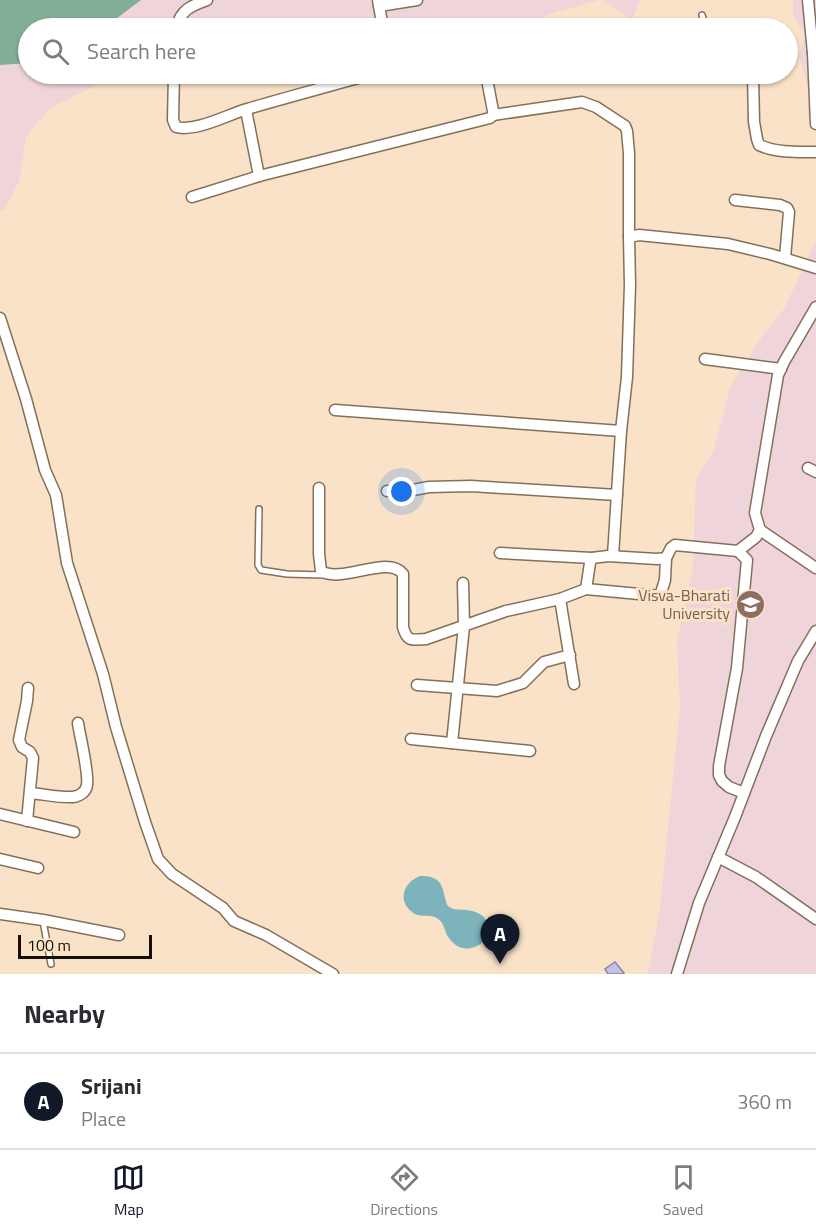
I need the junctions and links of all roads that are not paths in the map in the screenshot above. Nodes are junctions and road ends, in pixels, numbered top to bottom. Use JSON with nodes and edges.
{"nodes":[{"id":1,"x":207,"y":0,"type":"edge"},
{"id":2,"x":417,"y":0,"type":"edge"},
{"id":3,"x":808,"y":0,"type":"edge"},
{"id":4,"x":379,"y":3,"type":"edge"},
{"id":5,"x":702,"y":15,"type":"dead end"},
{"id":6,"x":179,"y":18,"type":"edge"},
{"id":7,"x":381,"y":18,"type":"edge"},
{"id":8,"x":703,"y":18,"type":"edge"},
{"id":9,"x":814,"y":53,"type":"edge"},
{"id":10,"x":174,"y":84,"type":"edge"},
{"id":11,"x":337,"y":84,"type":"edge"},
{"id":12,"x":488,"y":84,"type":"edge"},
{"id":13,"x":753,"y":84,"type":"edge"},
{"id":14,"x":246,"y":110,"type":"junction"},
{"id":15,"x":493,"y":115,"type":"junction"},
{"id":16,"x":816,"y":124,"type":"edge"},
{"id":17,"x":816,"y":152,"type":"edge"},
{"id":18,"x":259,"y":176,"type":"junction"},
{"id":19,"x":192,"y":197,"type":"dead end"},
{"id":20,"x":735,"y":200,"type":"dead end"},
{"id":21,"x":628,"y":237,"type":"junction"},
{"id":22,"x":785,"y":258,"type":"junction"},
{"id":23,"x":816,"y":268,"type":"edge"},
{"id":24,"x":816,"y":307,"type":"edge"},
{"id":25,"x":0,"y":318,"type":"edge"},
{"id":26,"x":705,"y":359,"type":"dead end"},
{"id":27,"x":781,"y":369,"type":"junction"},
{"id":28,"x":335,"y":411,"type":"dead end"},
{"id":29,"x":621,"y":431,"type":"junction"},
{"id":30,"x":320,"y":488,"type":"dead end"},
{"id":31,"x":387,"y":491,"type":"dead end"},
{"id":32,"x":617,"y":495,"type":"junction"},
{"id":33,"x":259,"y":509,"type":"dead end"},
{"id":34,"x":760,"y":530,"type":"junction"},
{"id":35,"x":738,"y":551,"type":"junction"},
{"id":36,"x":500,"y":553,"type":"dead end"},
{"id":37,"x":613,"y":556,"type":"junction"},
{"id":38,"x":592,"y":558,"type":"junction"},
{"id":39,"x":666,"y":558,"type":"junction"},
{"id":40,"x":816,"y":568,"type":"edge"},
{"id":41,"x":327,"y":575,"type":"junction"},
{"id":42,"x":463,"y":583,"type":"dead end"},
{"id":43,"x":586,"y":589,"type":"junction"},
{"id":44,"x":560,"y":599,"type":"junction"},
{"id":45,"x":464,"y":626,"type":"junction"},
{"id":46,"x":816,"y":631,"type":"edge"},
{"id":47,"x":812,"y":645,"type":"edge"},
{"id":48,"x":570,"y":655,"type":"junction"},
{"id":49,"x":574,"y":684,"type":"dead end"},
{"id":50,"x":417,"y":685,"type":"dead end"},
{"id":51,"x":28,"y":688,"type":"dead end"},
{"id":52,"x":457,"y":689,"type":"junction"},
{"id":53,"x":78,"y":723,"type":"dead end"},
{"id":54,"x":411,"y":739,"type":"dead end"},
{"id":55,"x":452,"y":743,"type":"junction"},
{"id":56,"x":530,"y":751,"type":"dead end"},
{"id":57,"x":30,"y":793,"type":"junction"},
{"id":58,"x":744,"y":793,"type":"junction"},
{"id":59,"x":0,"y":814,"type":"edge"},
{"id":60,"x":27,"y":821,"type":"junction"},
{"id":61,"x":74,"y":832,"type":"dead end"},
{"id":62,"x":718,"y":857,"type":"junction"},
{"id":63,"x":0,"y":859,"type":"edge"},
{"id":64,"x":38,"y":868,"type":"dead end"},
{"id":65,"x":0,"y":914,"type":"edge"},
{"id":66,"x":816,"y":919,"type":"edge"},
{"id":67,"x":43,"y":920,"type":"junction"},
{"id":68,"x":119,"y":935,"type":"dead end"},
{"id":69,"x":51,"y":964,"type":"dead end"},
{"id":70,"x":333,"y":974,"type":"edge"},
{"id":71,"x":677,"y":974,"type":"edge"}],
"edges":[{"from":1,"to":6,"type":"street"},
{"from":2,"to":4,"type":"street"},
{"from":3,"to":9,"type":"street"},
{"from":4,"to":7,"type":"street"},
{"from":5,"to":8,"type":"lane"},
{"from":9,"to":16,"type":"street"},
{"from":10,"to":14,"type":"street"},
{"from":11,"to":14,"type":"street"},
{"from":12,"to":15,"type":"street"},
{"from":13,"to":17,"type":"street"},
{"from":14,"to":18,"type":"street"},
{"from":15,"to":18,"type":"street"},
{"from":15,"to":21,"type":"street"},
{"from":18,"to":19,"type":"street"},
{"from":20,"to":22,"type":"street"},
{"from":21,"to":22,"type":"street"},
{"from":21,"to":29,"type":"street"},
{"from":22,"to":23,"type":"street"},
{"from":24,"to":27,"type":"street"},
{"from":25,"to":70,"type":"street"},
{"from":26,"to":27,"type":"street"},
{"from":27,"to":34,"type":"street"},
{"from":28,"to":29,"type":"street"},
{"from":29,"to":32,"type":"street"},
{"from":30,"to":41,"type":"street"},
{"from":31,"to":32,"type":"street"},
{"from":32,"to":37,"type":"street"},
{"from":33,"to":41,"type":"lane"},
{"from":34,"to":35,"type":"street"},
{"from":34,"to":40,"type":"street"},
{"from":35,"to":39,"type":"street"},
{"from":35,"to":58,"type":"street"},
{"from":36,"to":38,"type":"street"},
{"from":37,"to":38,"type":"street"},
{"from":37,"to":39,"type":"street"},
{"from":38,"to":43,"type":"street"},
{"from":39,"to":43,"type":"street"},
{"from":41,"to":45,"type":"street"},
{"from":42,"to":45,"type":"street"},
{"from":43,"to":44,"type":"street"},
{"from":44,"to":45,"type":"street"},
{"from":44,"to":48,"type":"street"},
{"from":45,"to":52,"type":"street"},
{"from":46,"to":47,"type":"street"},
{"from":47,"to":58,"type":"street"},
{"from":48,"to":49,"type":"street"},
{"from":48,"to":52,"type":"street"},
{"from":50,"to":52,"type":"street"},
{"from":51,"to":57,"type":"street"},
{"from":52,"to":55,"type":"street"},
{"from":53,"to":57,"type":"street"},
{"from":54,"to":55,"type":"street"},
{"from":55,"to":56,"type":"street"},
{"from":57,"to":60,"type":"street"},
{"from":58,"to":62,"type":"street"},
{"from":59,"to":60,"type":"street"},
{"from":60,"to":61,"type":"street"},
{"from":62,"to":66,"type":"street"},
{"from":62,"to":71,"type":"street"},
{"from":63,"to":64,"type":"street"},
{"from":65,"to":67,"type":"street"},
{"from":67,"to":68,"type":"street"},
{"from":67,"to":69,"type":"lane"}]}
